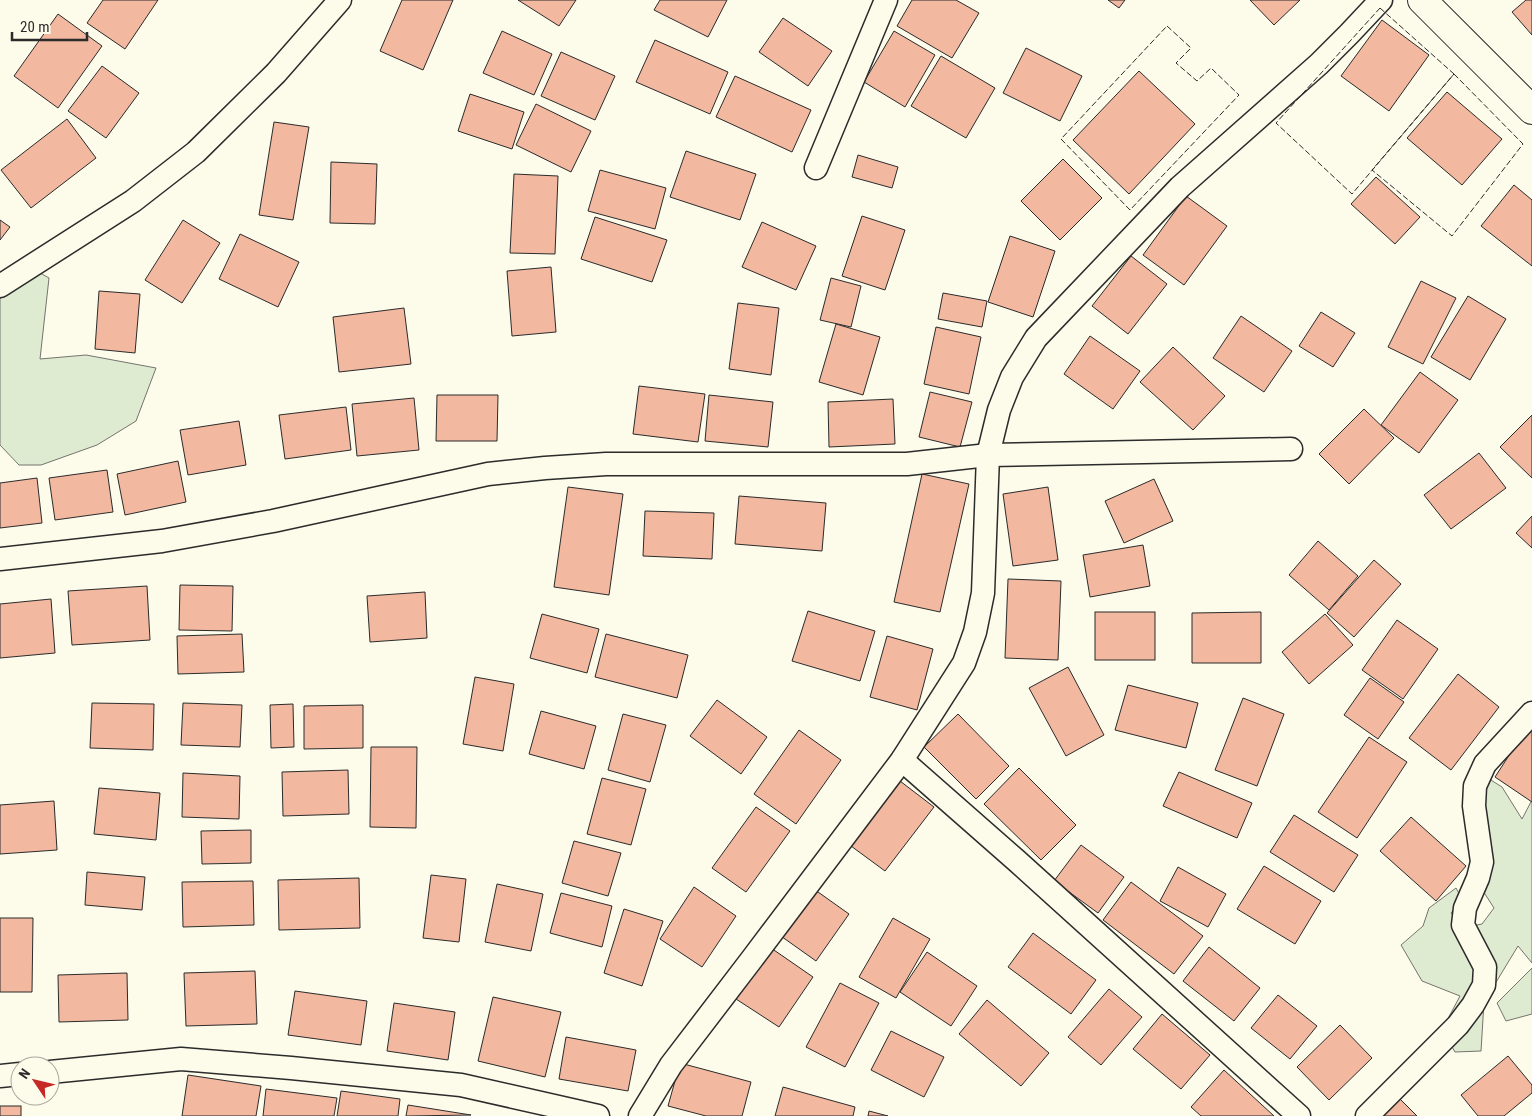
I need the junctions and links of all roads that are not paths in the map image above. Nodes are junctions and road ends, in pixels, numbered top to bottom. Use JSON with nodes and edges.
{"nodes":[{"id":1,"x":340,"y":0,"type":"edge"},
{"id":2,"x":886,"y":0,"type":"edge"},
{"id":3,"x":1381,"y":0,"type":"edge"},
{"id":4,"x":1422,"y":0,"type":"edge"},
{"id":5,"x":1532,"y":110,"type":"edge"},
{"id":6,"x":816,"y":168,"type":"dead end"},
{"id":7,"x":0,"y":286,"type":"edge"},
{"id":8,"x":1292,"y":449,"type":"dead end"},
{"id":9,"x":988,"y":455,"type":"junction"},
{"id":10,"x":0,"y":559,"type":"edge"},
{"id":11,"x":1532,"y":713,"type":"edge"},
{"id":12,"x":902,"y":760,"type":"junction"},
{"id":13,"x":60,"y":1071,"type":"edge"},
{"id":14,"x":598,"y":1116,"type":"edge"},
{"id":15,"x":640,"y":1116,"type":"edge"},
{"id":16,"x":1299,"y":1116,"type":"edge"},
{"id":17,"x":1367,"y":1116,"type":"edge"}],
"edges":[{"from":1,"to":7,"type":"street"},
{"from":2,"to":6,"type":"street"},
{"from":3,"to":9,"type":"street"},
{"from":4,"to":5,"type":"street"},
{"from":8,"to":9,"type":"street"},
{"from":9,"to":10,"type":"street"},
{"from":9,"to":12,"type":"street"},
{"from":11,"to":17,"type":"street"},
{"from":12,"to":15,"type":"street"},
{"from":12,"to":16,"type":"street"},
{"from":13,"to":14,"type":"street"}]}
